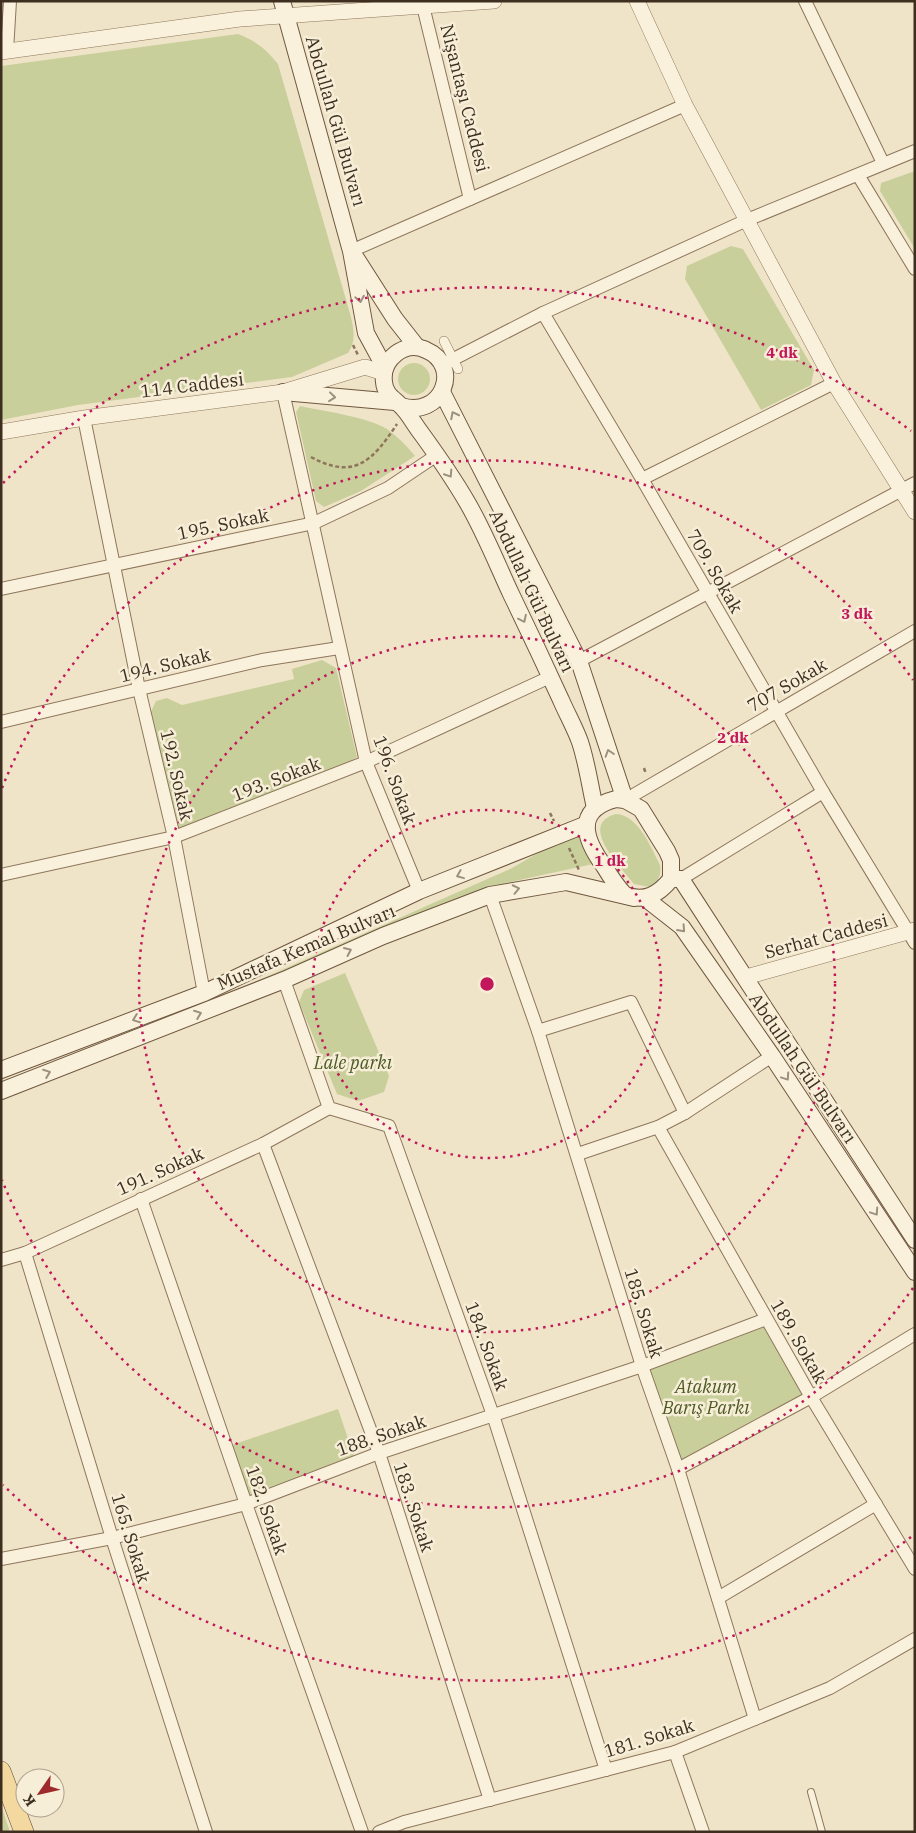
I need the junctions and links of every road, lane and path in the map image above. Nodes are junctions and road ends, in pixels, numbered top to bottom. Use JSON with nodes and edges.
{"nodes":[{"id":1,"x":10,"y":1,"type":"edge"},
{"id":2,"x":494,"y":1,"type":"edge"},
{"id":3,"x":636,"y":1,"type":"edge"},
{"id":4,"x":805,"y":1,"type":"edge"},
{"id":5,"x":423,"y":6,"type":"junction"},
{"id":6,"x":284,"y":8,"type":"edge"},
{"id":7,"x":4,"y":51,"type":"edge"},
{"id":8,"x":686,"y":105,"type":"junction"},
{"id":9,"x":915,"y":151,"type":"edge"},
{"id":10,"x":883,"y":163,"type":"junction"},
{"id":11,"x":858,"y":175,"type":"junction"},
{"id":12,"x":470,"y":199,"type":"junction"},
{"id":13,"x":747,"y":220,"type":"junction"},
{"id":14,"x":351,"y":251,"type":"junction"},
{"id":15,"x":915,"y":269,"type":"edge"},
{"id":16,"x":543,"y":313,"type":"junction"},
{"id":17,"x":444,"y":340,"type":"dead end"},
{"id":18,"x":417,"y":347,"type":"junction"},
{"id":19,"x":451,"y":364,"type":"junction"},
{"id":20,"x":384,"y":370,"type":"junction"},
{"id":21,"x":834,"y":383,"type":"junction"},
{"id":22,"x":283,"y":392,"type":"junction"},
{"id":23,"x":442,"y":392,"type":"junction"},
{"id":24,"x":400,"y":407,"type":"junction"},
{"id":25,"x":84,"y":418,"type":"junction"},
{"id":26,"x":1,"y":432,"type":"edge"},
{"id":27,"x":296,"y":447,"type":"junction"},
{"id":28,"x":437,"y":455,"type":"junction"},
{"id":29,"x":642,"y":479,"type":"junction"},
{"id":30,"x":915,"y":483,"type":"edge"},
{"id":31,"x":900,"y":490,"type":"junction"},
{"id":32,"x":915,"y":512,"type":"edge"},
{"id":33,"x":314,"y":522,"type":"junction"},
{"id":34,"x":113,"y":565,"type":"junction"},
{"id":35,"x":1,"y":589,"type":"edge"},
{"id":36,"x":708,"y":595,"type":"junction"},
{"id":37,"x":915,"y":631,"type":"edge"},
{"id":38,"x":339,"y":648,"type":"junction"},
{"id":39,"x":579,"y":661,"type":"junction"},
{"id":40,"x":550,"y":677,"type":"junction"},
{"id":41,"x":139,"y":689,"type":"junction"},
{"id":42,"x":776,"y":711,"type":"junction"},
{"id":43,"x":1,"y":722,"type":"edge"},
{"id":44,"x":366,"y":762,"type":"junction"},
{"id":45,"x":823,"y":792,"type":"junction"},
{"id":46,"x":624,"y":800,"type":"junction"},
{"id":47,"x":595,"y":808,"type":"junction"},
{"id":48,"x":550,"y":813,"type":"dead end"},
{"id":49,"x":587,"y":824,"type":"junction"},
{"id":50,"x":562,"y":834,"type":"junction"},
{"id":51,"x":174,"y":837,"type":"junction"},
{"id":52,"x":1,"y":875,"type":"edge"},
{"id":53,"x":676,"y":879,"type":"junction"},
{"id":54,"x":582,"y":886,"type":"junction"},
{"id":55,"x":419,"y":891,"type":"junction"},
{"id":56,"x":490,"y":895,"type":"junction"},
{"id":57,"x":640,"y":898,"type":"junction"},
{"id":58,"x":913,"y":935,"type":"edge"},
{"id":59,"x":746,"y":977,"type":"junction"},
{"id":60,"x":284,"y":980,"type":"junction"},
{"id":61,"x":204,"y":993,"type":"junction"},
{"id":62,"x":538,"y":1032,"type":"junction"},
{"id":63,"x":772,"y":1056,"type":"junction"},
{"id":64,"x":1,"y":1070,"type":"edge"},
{"id":65,"x":1,"y":1091,"type":"edge"},
{"id":66,"x":330,"y":1108,"type":"junction"},
{"id":67,"x":685,"y":1113,"type":"junction"},
{"id":68,"x":658,"y":1127,"type":"junction"},
{"id":69,"x":263,"y":1144,"type":"junction"},
{"id":70,"x":578,"y":1154,"type":"junction"},
{"id":71,"x":141,"y":1199,"type":"junction"},
{"id":72,"x":915,"y":1240,"type":"edge"},
{"id":73,"x":25,"y":1253,"type":"junction"},
{"id":74,"x":1,"y":1260,"type":"edge"},
{"id":75,"x":915,"y":1272,"type":"edge"},
{"id":76,"x":766,"y":1319,"type":"junction"},
{"id":77,"x":915,"y":1334,"type":"edge"},
{"id":78,"x":642,"y":1366,"type":"junction"},
{"id":79,"x":811,"y":1398,"type":"junction"},
{"id":80,"x":493,"y":1416,"type":"junction"},
{"id":81,"x":378,"y":1453,"type":"junction"},
{"id":82,"x":678,"y":1469,"type":"junction"},
{"id":83,"x":246,"y":1504,"type":"junction"},
{"id":84,"x":876,"y":1504,"type":"junction"},
{"id":85,"x":112,"y":1538,"type":"junction"},
{"id":86,"x":1,"y":1558,"type":"edge"},
{"id":87,"x":915,"y":1569,"type":"edge"},
{"id":88,"x":718,"y":1598,"type":"junction"},
{"id":89,"x":915,"y":1639,"type":"edge"},
{"id":90,"x":755,"y":1719,"type":"junction"},
{"id":91,"x":675,"y":1752,"type":"junction"},
{"id":92,"x":606,"y":1770,"type":"junction"},
{"id":93,"x":1,"y":1771,"type":"edge"},
{"id":94,"x":811,"y":1792,"type":"dead end"},
{"id":95,"x":490,"y":1800,"type":"junction"},
{"id":96,"x":24,"y":1832,"type":"edge"},
{"id":97,"x":206,"y":1832,"type":"edge"},
{"id":98,"x":362,"y":1832,"type":"edge"},
{"id":99,"x":379,"y":1832,"type":"edge"},
{"id":100,"x":703,"y":1832,"type":"edge"},
{"id":101,"x":822,"y":1832,"type":"edge"}],
"edges":[{"from":1,"to":7,"type":"street"},
{"from":2,"to":5,"type":"street","name":"Nişantaşı Caddesi"},
{"from":3,"to":8,"type":"street"},
{"from":4,"to":10,"type":"street"},
{"from":5,"to":6,"type":"street","name":"Nişantaşı Caddesi"},
{"from":5,"to":12,"type":"street","name":"Nişantaşı Caddesi"},
{"from":6,"to":7,"type":"street","name":"Nişantaşı Caddesi"},
{"from":6,"to":14,"type":"main road","name":"Abdullah Gül Bulvarı"},
{"from":8,"to":12,"type":"street"},
{"from":8,"to":13,"type":"street"},
{"from":9,"to":10,"type":"street"},
{"from":10,"to":11,"type":"street"},
{"from":11,"to":13,"type":"street"},
{"from":11,"to":15,"type":"street"},
{"from":12,"to":14,"type":"street"},
{"from":13,"to":16,"type":"street"},
{"from":13,"to":21,"type":"street"},
{"from":14,"to":18,"type":"main road","name":"Abdullah Gül Bulvarı"},
{"from":14,"to":20,"type":"main road","name":"Abdullah Gül Bulvarı","one_way":true},
{"from":16,"to":19,"type":"street"},
{"from":16,"to":29,"type":"street","name":"709. Sokak"},
{"from":17,"to":19,"type":"street"},
{"from":18,"to":19,"type":"main road"},
{"from":18,"to":20,"type":"main road"},
{"from":19,"to":23,"type":"main road"},
{"from":20,"to":22,"type":"street","name":"114 Caddesi"},
{"from":20,"to":24,"type":"main road"},
{"from":21,"to":29,"type":"street"},
{"from":21,"to":31,"type":"street"},
{"from":22,"to":24,"type":"main road","one_way":true},
{"from":22,"to":25,"type":"street","name":"114 Caddesi"},
{"from":22,"to":27,"type":"street","name":"196. Sokak"},
{"from":23,"to":24,"type":"main road"},
{"from":39,"to":23,"type":"main road","name":"Abdullah Gül Bulvarı","one_way":true},
{"from":24,"to":27,"type":"path"},
{"from":24,"to":28,"type":"main road","name":"Abdullah Gül Bulvarı"},
{"from":25,"to":26,"type":"street","name":"114 Caddesi"},
{"from":25,"to":34,"type":"street","name":"192. Sokak"},
{"from":27,"to":33,"type":"street","name":"196. Sokak"},
{"from":28,"to":33,"type":"street","name":"195. Sokak"},
{"from":28,"to":40,"type":"main road","name":"Abdullah Gül Bulvarı","one_way":true},
{"from":29,"to":36,"type":"street","name":"709. Sokak"},
{"from":30,"to":31,"type":"street"},
{"from":31,"to":32,"type":"street"},
{"from":31,"to":36,"type":"street"},
{"from":33,"to":34,"type":"street","name":"195. Sokak"},
{"from":33,"to":38,"type":"street","name":"196. Sokak"},
{"from":34,"to":35,"type":"street","name":"195. Sokak"},
{"from":34,"to":41,"type":"street","name":"192. Sokak"},
{"from":36,"to":39,"type":"street"},
{"from":36,"to":42,"type":"street","name":"709. Sokak"},
{"from":37,"to":42,"type":"street","name":"707 Sokak"},
{"from":38,"to":41,"type":"street","name":"194. Sokak"},
{"from":38,"to":44,"type":"street","name":"196. Sokak"},
{"from":46,"to":39,"type":"main road","name":"Abdullah Gül Bulvarı","one_way":true},
{"from":40,"to":44,"type":"street","name":"193. Sokak"},
{"from":40,"to":47,"type":"main road","name":"Abdullah Gül Bulvarı"},
{"from":41,"to":43,"type":"street","name":"194. Sokak"},
{"from":41,"to":51,"type":"street","name":"192. Sokak"},
{"from":42,"to":45,"type":"street","name":"709. Sokak"},
{"from":42,"to":46,"type":"street","name":"707 Sokak"},
{"from":44,"to":51,"type":"street","name":"193. Sokak"},
{"from":44,"to":55,"type":"street","name":"196. Sokak"},
{"from":45,"to":53,"type":"street"},
{"from":45,"to":58,"type":"street","name":"709. Sokak"},
{"from":46,"to":47,"type":"main road"},
{"from":46,"to":53,"type":"main road"},
{"from":47,"to":49,"type":"main road"},
{"from":48,"to":50,"type":"path"},
{"from":49,"to":50,"type":"main road","name":"Mustafa Kemal Bulvarı"},
{"from":49,"to":57,"type":"main road","name":"Abdullah Gül Bulvarı"},
{"from":50,"to":54,"type":"path"},
{"from":50,"to":55,"type":"main road","name":"Mustafa Kemal Bulvarı","one_way":true},
{"from":51,"to":52,"type":"street","name":"193. Sokak"},
{"from":51,"to":61,"type":"street","name":"192. Sokak"},
{"from":53,"to":57,"type":"main road"},
{"from":53,"to":59,"type":"main road","name":"Abdullah Gül Bulvarı"},
{"from":56,"to":54,"type":"main road","name":"Mustafa Kemal Bulvarı","one_way":true},
{"from":54,"to":57,"type":"main road","name":"Mustafa Kemal Bulvarı"},
{"from":55,"to":61,"type":"main road","name":"Mustafa Kemal Bulvarı"},
{"from":60,"to":56,"type":"main road","name":"Mustafa Kemal Bulvarı","one_way":true},
{"from":56,"to":62,"type":"street","name":"185. Sokak"},
{"from":57,"to":63,"type":"main road","name":"Abdullah Gül Bulvarı","one_way":true},
{"from":58,"to":59,"type":"street","name":"Serhat Caddesi"},
{"from":59,"to":72,"type":"main road","name":"Abdullah Gül Bulvarı"},
{"from":65,"to":60,"type":"main road","name":"Mustafa Kemal Bulvarı","one_way":true},
{"from":60,"to":66,"type":"street"},
{"from":61,"to":64,"type":"main road","name":"Mustafa Kemal Bulvarı","one_way":true},
{"from":62,"to":67,"type":"street"},
{"from":62,"to":70,"type":"street","name":"185. Sokak"},
{"from":63,"to":67,"type":"street"},
{"from":63,"to":75,"type":"main road","name":"Abdullah Gül Bulvarı","one_way":true},
{"from":66,"to":69,"type":"street","name":"191. Sokak"},
{"from":66,"to":80,"type":"street","name":"184. Sokak"},
{"from":67,"to":68,"type":"street"},
{"from":68,"to":70,"type":"street"},
{"from":68,"to":76,"type":"street","name":"189. Sokak"},
{"from":69,"to":71,"type":"street","name":"191. Sokak"},
{"from":69,"to":81,"type":"street","name":"183. Sokak"},
{"from":70,"to":78,"type":"street","name":"185. Sokak"},
{"from":71,"to":73,"type":"street","name":"191. Sokak"},
{"from":71,"to":83,"type":"street","name":"182. Sokak"},
{"from":73,"to":74,"type":"street","name":"191. Sokak"},
{"from":73,"to":85,"type":"street","name":"165. Sokak"},
{"from":76,"to":78,"type":"street","name":"188. Sokak"},
{"from":76,"to":79,"type":"street","name":"189. Sokak"},
{"from":77,"to":79,"type":"street"},
{"from":78,"to":80,"type":"street","name":"188. Sokak"},
{"from":78,"to":82,"type":"street","name":"185. Sokak"},
{"from":79,"to":82,"type":"street"},
{"from":79,"to":84,"type":"street","name":"189. Sokak"},
{"from":80,"to":81,"type":"street","name":"188. Sokak"},
{"from":80,"to":92,"type":"street","name":"184. Sokak"},
{"from":81,"to":83,"type":"street","name":"188. Sokak"},
{"from":81,"to":95,"type":"street","name":"183. Sokak"},
{"from":82,"to":88,"type":"street","name":"185. Sokak"},
{"from":83,"to":85,"type":"street","name":"188. Sokak"},
{"from":83,"to":98,"type":"street","name":"182. Sokak"},
{"from":84,"to":87,"type":"street","name":"189. Sokak"},
{"from":84,"to":88,"type":"street"},
{"from":85,"to":86,"type":"street","name":"188. Sokak"},
{"from":85,"to":97,"type":"street","name":"165. Sokak"},
{"from":88,"to":90,"type":"street","name":"185. Sokak"},
{"from":89,"to":90,"type":"street","name":"181. Sokak"},
{"from":90,"to":91,"type":"street","name":"181. Sokak"},
{"from":91,"to":92,"type":"street","name":"181. Sokak"},
{"from":91,"to":100,"type":"street"},
{"from":92,"to":95,"type":"street","name":"181. Sokak"},
{"from":93,"to":96,"type":"main road"},
{"from":94,"to":101,"type":"lane"},
{"from":95,"to":99,"type":"street","name":"181. Sokak"}]}
